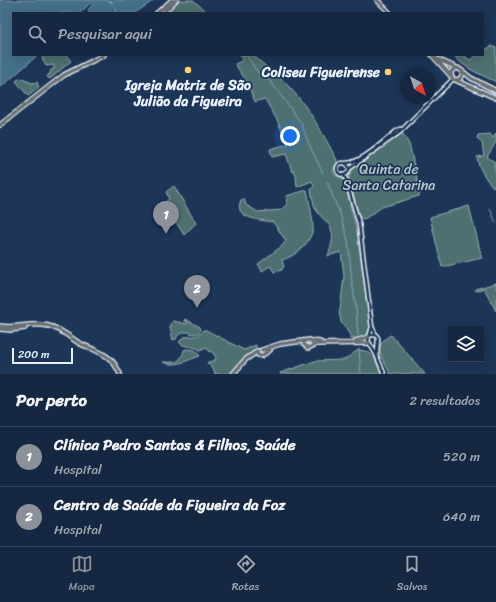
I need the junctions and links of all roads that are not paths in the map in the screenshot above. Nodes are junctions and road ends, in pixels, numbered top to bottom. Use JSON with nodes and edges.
{"nodes":[{"id":1,"x":172,"y":0,"type":"edge"},
{"id":2,"x":176,"y":0,"type":"edge"},
{"id":3,"x":377,"y":0,"type":"edge"},
{"id":4,"x":165,"y":10,"type":"edge"},
{"id":5,"x":389,"y":12,"type":"edge"},
{"id":6,"x":102,"y":56,"type":"edge"},
{"id":7,"x":434,"y":56,"type":"edge"},
{"id":8,"x":459,"y":69,"type":"junction"},
{"id":9,"x":453,"y":78,"type":"junction"},
{"id":10,"x":496,"y":91,"type":"edge"},
{"id":11,"x":496,"y":98,"type":"edge"},
{"id":12,"x":0,"y":125,"type":"edge"},
{"id":13,"x":402,"y":129,"type":"junction"},
{"id":14,"x":346,"y":163,"type":"junction"},
{"id":15,"x":349,"y":169,"type":"junction"},
{"id":16,"x":347,"y":173,"type":"junction"},
{"id":17,"x":343,"y":175,"type":"junction"},
{"id":18,"x":346,"y":179,"type":"junction"},
{"id":19,"x":372,"y":327,"type":"junction"},
{"id":20,"x":0,"y":328,"type":"edge"},
{"id":21,"x":376,"y":335,"type":"junction"},
{"id":22,"x":369,"y":336,"type":"junction"},
{"id":23,"x":304,"y":341,"type":"junction"},
{"id":24,"x":312,"y":341,"type":"junction"},
{"id":25,"x":378,"y":342,"type":"junction"},
{"id":26,"x":370,"y":344,"type":"junction"},
{"id":27,"x":305,"y":346,"type":"junction"},
{"id":28,"x":312,"y":346,"type":"junction"},
{"id":29,"x":263,"y":351,"type":"junction"},
{"id":30,"x":258,"y":354,"type":"junction"},
{"id":31,"x":376,"y":354,"type":"junction"},
{"id":32,"x":119,"y":374,"type":"edge"},
{"id":33,"x":234,"y":374,"type":"edge"},
{"id":34,"x":384,"y":374,"type":"edge"}],
"edges":[{"from":1,"to":4,"type":"main road"},
{"from":2,"to":4,"type":"main road"},
{"from":3,"to":5,"type":"main road"},
{"from":6,"to":12,"type":"main road"},
{"from":7,"to":8,"type":"main road"},
{"from":7,"to":9,"type":"main road"},
{"from":8,"to":9,"type":"main road"},
{"from":8,"to":9,"type":"main road"},
{"from":8,"to":10,"type":"main road"},
{"from":9,"to":11,"type":"main road"},
{"from":9,"to":13,"type":"street"},
{"from":13,"to":14,"type":"street"},
{"from":13,"to":15,"type":"street"},
{"from":14,"to":15,"type":"street"},
{"from":14,"to":17,"type":"street"},
{"from":15,"to":16,"type":"street"},
{"from":16,"to":17,"type":"street"},
{"from":16,"to":18,"type":"street"},
{"from":17,"to":18,"type":"street"},
{"from":18,"to":19,"type":"street"},
{"from":19,"to":21,"type":"street"},
{"from":19,"to":22,"type":"street"},
{"from":20,"to":32,"type":"main road"},
{"from":21,"to":22,"type":"street"},
{"from":21,"to":25,"type":"street"},
{"from":22,"to":24,"type":"main road"},
{"from":22,"to":26,"type":"street"},
{"from":23,"to":24,"type":"main road"},
{"from":23,"to":27,"type":"main road"},
{"from":23,"to":29,"type":"main road"},
{"from":24,"to":28,"type":"main road"},
{"from":25,"to":26,"type":"street"},
{"from":25,"to":31,"type":"street"},
{"from":26,"to":28,"type":"main road"},
{"from":26,"to":31,"type":"street"},
{"from":27,"to":28,"type":"main road"},
{"from":27,"to":29,"type":"main road"},
{"from":29,"to":30,"type":"main road"},
{"from":29,"to":30,"type":"main road"},
{"from":30,"to":33,"type":"main road"},
{"from":31,"to":34,"type":"street"}]}
